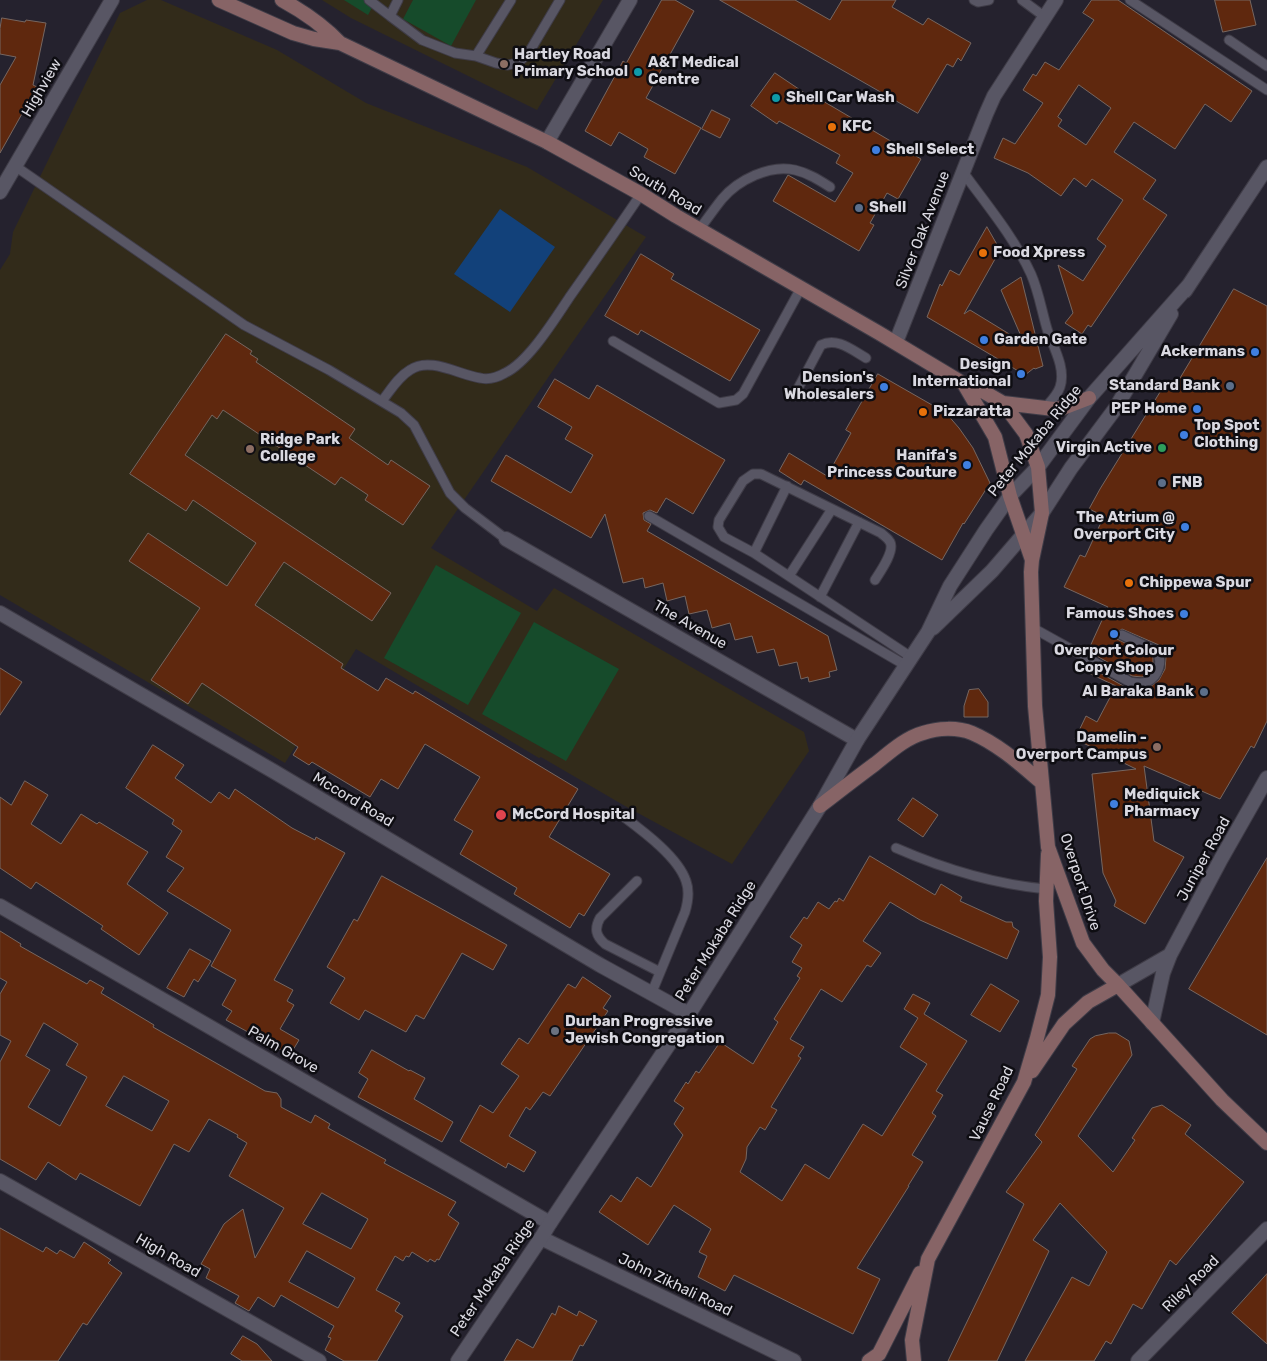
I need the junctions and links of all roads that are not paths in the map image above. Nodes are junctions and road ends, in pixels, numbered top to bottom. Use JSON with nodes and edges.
{"nodes":[{"id":1,"x":112,"y":0,"type":"edge"},
{"id":2,"x":219,"y":0,"type":"edge"},
{"id":3,"x":282,"y":0,"type":"edge"},
{"id":4,"x":369,"y":0,"type":"edge"},
{"id":5,"x":398,"y":0,"type":"edge"},
{"id":6,"x":511,"y":0,"type":"edge"},
{"id":7,"x":560,"y":0,"type":"edge"},
{"id":8,"x":630,"y":0,"type":"edge"},
{"id":9,"x":974,"y":0,"type":"edge"},
{"id":10,"x":989,"y":0,"type":"edge"},
{"id":11,"x":1022,"y":0,"type":"edge"},
{"id":12,"x":1056,"y":0,"type":"edge"},
{"id":13,"x":1130,"y":0,"type":"edge"},
{"id":14,"x":390,"y":16,"type":"junction"},
{"id":15,"x":1045,"y":17,"type":"junction"},
{"id":16,"x":1229,"y":40,"type":"dead end"},
{"id":17,"x":340,"y":43,"type":"junction"},
{"id":18,"x":476,"y":56,"type":"junction"},
{"id":19,"x":1267,"y":66,"type":"edge"},
{"id":20,"x":1267,"y":90,"type":"edge"},
{"id":21,"x":547,"y":142,"type":"junction"},
{"id":22,"x":15,"y":166,"type":"junction"},
{"id":23,"x":1267,"y":167,"type":"edge"},
{"id":24,"x":963,"y":172,"type":"junction"},
{"id":25,"x":830,"y":187,"type":"dead end"},
{"id":26,"x":0,"y":192,"type":"edge"},
{"id":27,"x":641,"y":194,"type":"junction"},
{"id":28,"x":699,"y":230,"type":"junction"},
{"id":29,"x":1189,"y":285,"type":"junction"},
{"id":30,"x":802,"y":288,"type":"junction"},
{"id":31,"x":613,"y":341,"type":"dead end"},
{"id":32,"x":896,"y":342,"type":"junction"},
{"id":33,"x":866,"y":358,"type":"dead end"},
{"id":34,"x":964,"y":384,"type":"junction"},
{"id":35,"x":795,"y":394,"type":"dead end"},
{"id":36,"x":1090,"y":398,"type":"junction"},
{"id":37,"x":382,"y":401,"type":"junction"},
{"id":38,"x":1002,"y":403,"type":"junction"},
{"id":39,"x":1044,"y":409,"type":"junction"},
{"id":40,"x":1038,"y":467,"type":"junction"},
{"id":41,"x":787,"y":486,"type":"junction"},
{"id":42,"x":1010,"y":496,"type":"junction"},
{"id":43,"x":832,"y":509,"type":"junction"},
{"id":44,"x":1042,"y":513,"type":"junction"},
{"id":45,"x":649,"y":516,"type":"dead end"},
{"id":46,"x":858,"y":522,"type":"junction"},
{"id":47,"x":1023,"y":535,"type":"junction"},
{"id":48,"x":506,"y":539,"type":"joint"},
{"id":49,"x":754,"y":553,"type":"junction"},
{"id":50,"x":1032,"y":560,"type":"junction"},
{"id":51,"x":788,"y":576,"type":"junction"},
{"id":52,"x":875,"y":580,"type":"dead end"},
{"id":53,"x":820,"y":597,"type":"junction"},
{"id":54,"x":0,"y":613,"type":"edge"},
{"id":55,"x":1033,"y":628,"type":"junction"},
{"id":56,"x":928,"y":632,"type":"junction"},
{"id":57,"x":1122,"y":635,"type":"dead end"},
{"id":58,"x":908,"y":661,"type":"junction"},
{"id":59,"x":857,"y":740,"type":"junction"},
{"id":60,"x":1267,"y":778,"type":"edge"},
{"id":61,"x":1041,"y":782,"type":"junction"},
{"id":62,"x":820,"y":806,"type":"junction"},
{"id":63,"x":624,"y":817,"type":"dead end"},
{"id":64,"x":1048,"y":847,"type":"junction"},
{"id":65,"x":896,"y":848,"type":"dead end"},
{"id":66,"x":637,"y":882,"type":"dead end"},
{"id":67,"x":1046,"y":889,"type":"junction"},
{"id":68,"x":0,"y":906,"type":"edge"},
{"id":69,"x":1170,"y":955,"type":"junction"},
{"id":70,"x":660,"y":972,"type":"junction"},
{"id":71,"x":1118,"y":985,"type":"junction"},
{"id":72,"x":652,"y":992,"type":"junction"},
{"id":73,"x":689,"y":1014,"type":"junction"},
{"id":74,"x":1152,"y":1023,"type":"junction"},
{"id":75,"x":1024,"y":1082,"type":"junction"},
{"id":76,"x":1267,"y":1143,"type":"edge"},
{"id":77,"x":0,"y":1181,"type":"edge"},
{"id":78,"x":550,"y":1223,"type":"junction"},
{"id":79,"x":1267,"y":1229,"type":"edge"},
{"id":80,"x":541,"y":1238,"type":"junction"},
{"id":81,"x":928,"y":1259,"type":"junction"},
{"id":82,"x":319,"y":1361,"type":"edge"},
{"id":83,"x":458,"y":1361,"type":"edge"},
{"id":84,"x":794,"y":1361,"type":"edge"},
{"id":85,"x":870,"y":1361,"type":"edge"},
{"id":86,"x":914,"y":1361,"type":"edge"},
{"id":87,"x":1138,"y":1361,"type":"edge"}],
"edges":[{"from":1,"to":22,"type":"street","name":"Highview"},
{"from":2,"to":17,"type":"main road","name":"South Road"},
{"from":3,"to":17,"type":"main road","name":"South Road"},
{"from":4,"to":14,"type":"lane"},
{"from":5,"to":14,"type":"lane"},
{"from":6,"to":18,"type":"lane"},
{"from":7,"to":18,"type":"lane"},
{"from":8,"to":21,"type":"street"},
{"from":9,"to":10,"type":"lane"},
{"from":11,"to":15,"type":"lane"},
{"from":12,"to":15,"type":"street","name":"Silver Oak Avenue"},
{"from":13,"to":20,"type":"lane"},
{"from":14,"to":18,"type":"lane"},
{"from":15,"to":24,"type":"street","name":"Silver Oak Avenue"},
{"from":16,"to":19,"type":"lane"},
{"from":17,"to":21,"type":"main road","name":"South Road"},
{"from":21,"to":27,"type":"main road","name":"South Road"},
{"from":22,"to":26,"type":"street","name":"Highview"},
{"from":22,"to":37,"type":"lane"},
{"from":23,"to":29,"type":"street","name":"Peter Mokaba Ridge"},
{"from":24,"to":32,"type":"street","name":"Silver Oak Avenue"},
{"from":24,"to":39,"type":"lane"},
{"from":25,"to":28,"type":"lane"},
{"from":27,"to":28,"type":"main road","name":"South Road"},
{"from":27,"to":37,"type":"lane"},
{"from":28,"to":30,"type":"main road","name":"South Road"},
{"from":29,"to":36,"type":"street","name":"Peter Mokaba Ridge"},
{"from":29,"to":44,"type":"street","name":"Peter Mokaba Ridge"},
{"from":30,"to":31,"type":"lane"},
{"from":30,"to":32,"type":"main road","name":"South Road"},
{"from":32,"to":34,"type":"main road","name":"South Road"},
{"from":33,"to":35,"type":"lane"},
{"from":34,"to":38,"type":"main road","name":"South Road"},
{"from":34,"to":42,"type":"main road","name":"South Road"},
{"from":36,"to":39,"type":"main road"},
{"from":36,"to":40,"type":"street","name":"Peter Mokaba Ridge"},
{"from":37,"to":48,"type":"lane"},
{"from":38,"to":39,"type":"main road"},
{"from":38,"to":40,"type":"main road","name":"South Road"},
{"from":40,"to":42,"type":"street","name":"Peter Mokaba Ridge"},
{"from":40,"to":44,"type":"main road","name":"South Road"},
{"from":41,"to":43,"type":"lane"},
{"from":41,"to":49,"type":"lane"},
{"from":41,"to":49,"type":"lane"},
{"from":42,"to":47,"type":"main road","name":"South Road"},
{"from":42,"to":56,"type":"street","name":"Peter Mokaba Ridge"},
{"from":43,"to":46,"type":"lane"},
{"from":43,"to":51,"type":"lane"},
{"from":44,"to":47,"type":"street","name":"Peter Mokaba Ridge"},
{"from":44,"to":50,"type":"main road","name":"Overport Drive"},
{"from":45,"to":58,"type":"lane"},
{"from":46,"to":52,"type":"lane"},
{"from":46,"to":53,"type":"lane"},
{"from":47,"to":50,"type":"main road","name":"Overport Drive"},
{"from":47,"to":56,"type":"street","name":"Peter Mokaba Ridge"},
{"from":48,"to":59,"type":"street","name":"The Avenue"},
{"from":49,"to":51,"type":"lane"},
{"from":50,"to":55,"type":"main road","name":"Overport Drive"},
{"from":51,"to":53,"type":"lane"},
{"from":53,"to":58,"type":"lane"},
{"from":54,"to":72,"type":"street","name":"Mccord Road"},
{"from":55,"to":57,"type":"lane"},
{"from":55,"to":61,"type":"main road","name":"Overport Drive"},
{"from":56,"to":58,"type":"street","name":"Peter Mokaba Ridge"},
{"from":58,"to":59,"type":"street","name":"Peter Mokaba Ridge"},
{"from":59,"to":62,"type":"street","name":"Peter Mokaba Ridge"},
{"from":60,"to":69,"type":"street","name":"Juniper Road"},
{"from":61,"to":62,"type":"main road"},
{"from":61,"to":64,"type":"main road","name":"Overport Drive"},
{"from":62,"to":73,"type":"street","name":"Peter Mokaba Ridge"},
{"from":63,"to":70,"type":"lane"},
{"from":64,"to":67,"type":"main road","name":"Vause Road"},
{"from":64,"to":71,"type":"main road","name":"Overport Drive"},
{"from":65,"to":67,"type":"lane"},
{"from":66,"to":70,"type":"lane"},
{"from":67,"to":75,"type":"main road","name":"Vause Road"},
{"from":68,"to":78,"type":"street","name":"Palm Grove"},
{"from":69,"to":71,"type":"street"},
{"from":69,"to":74,"type":"street","name":"Juniper Road"},
{"from":70,"to":72,"type":"lane"},
{"from":71,"to":74,"type":"main road","name":"Overport Drive"},
{"from":71,"to":75,"type":"main road"},
{"from":72,"to":73,"type":"street","name":"Mccord Road"},
{"from":73,"to":78,"type":"street","name":"Peter Mokaba Ridge"},
{"from":74,"to":76,"type":"main road","name":"Overport Drive"},
{"from":75,"to":81,"type":"main road","name":"Vause Road"},
{"from":77,"to":82,"type":"street","name":"High Road"},
{"from":78,"to":80,"type":"street","name":"Peter Mokaba Ridge"},
{"from":79,"to":87,"type":"street","name":"Riley Road"},
{"from":80,"to":83,"type":"street","name":"Peter Mokaba Ridge"},
{"from":80,"to":84,"type":"street","name":"John Zikhali Road"},
{"from":81,"to":85,"type":"main road"},
{"from":81,"to":86,"type":"main road","name":"Vause Road"}]}
